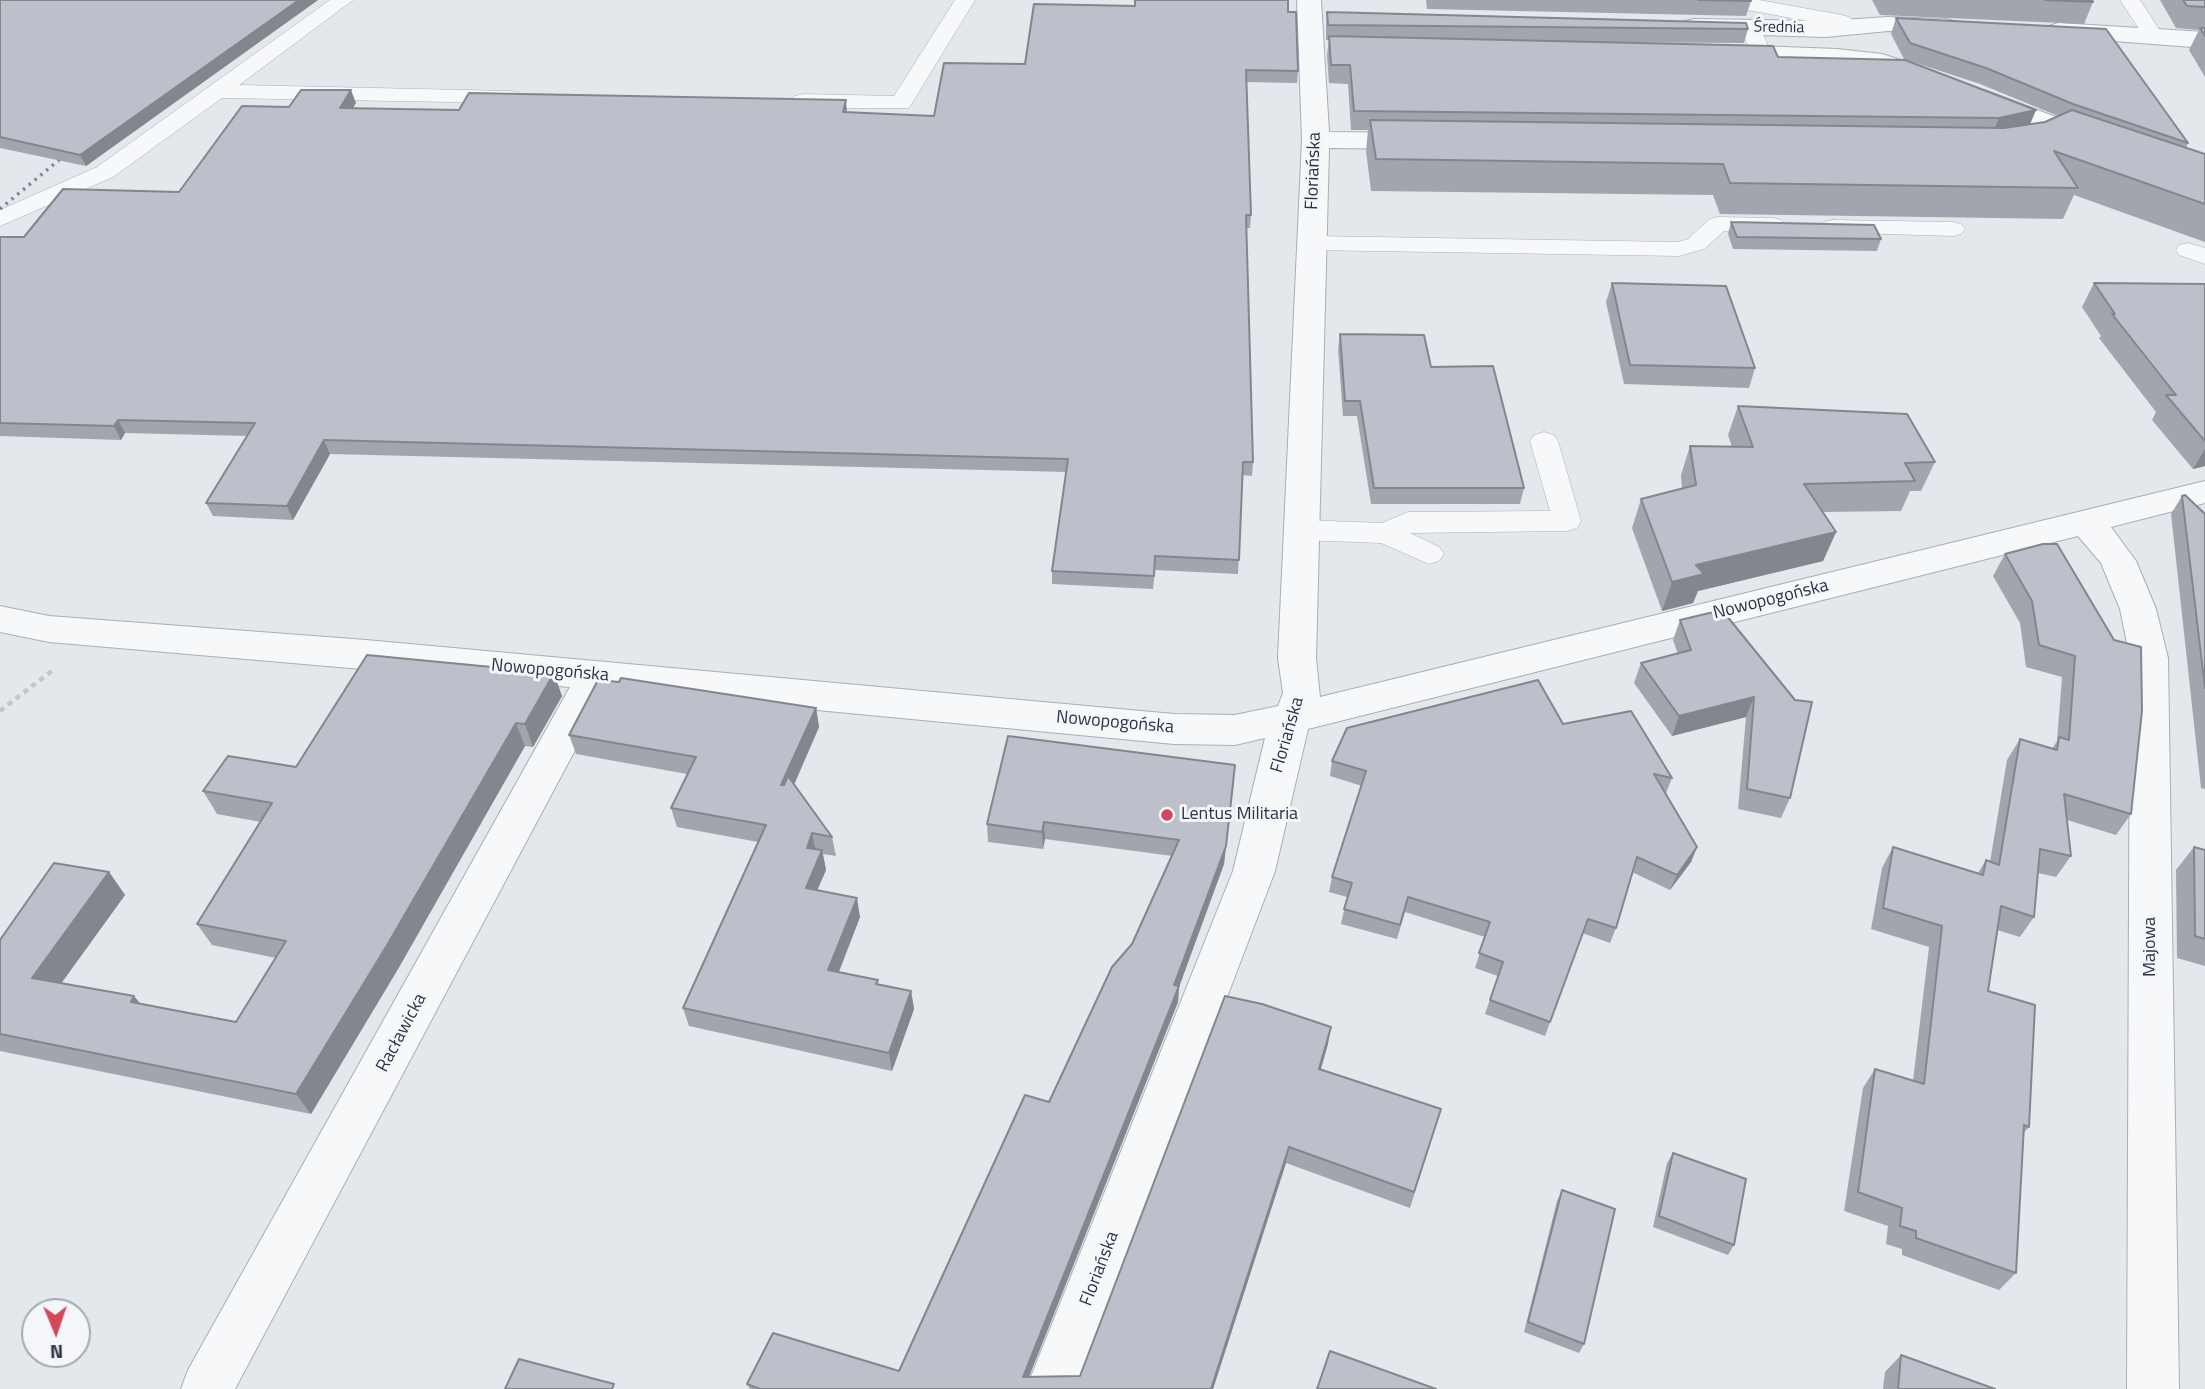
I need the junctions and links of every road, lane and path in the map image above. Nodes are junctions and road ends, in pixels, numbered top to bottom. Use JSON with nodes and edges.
{"nodes":[{"id":1,"x":344,"y":0,"type":"edge"},
{"id":2,"x":965,"y":0,"type":"edge"},
{"id":3,"x":1725,"y":0,"type":"edge"},
{"id":4,"x":2130,"y":0,"type":"edge"},
{"id":5,"x":1319,"y":11,"type":"edge"},
{"id":6,"x":1668,"y":25,"type":"edge"},
{"id":7,"x":1750,"y":27,"type":"junction"},
{"id":8,"x":1851,"y":27,"type":"junction"},
{"id":9,"x":1971,"y":28,"type":"edge"},
{"id":10,"x":2040,"y":30,"type":"edge"},
{"id":11,"x":2154,"y":37,"type":"junction"},
{"id":12,"x":2205,"y":40,"type":"edge"},
{"id":13,"x":1734,"y":54,"type":"edge"},
{"id":14,"x":1762,"y":54,"type":"junction"},
{"id":15,"x":1931,"y":78,"type":"edge"},
{"id":16,"x":1957,"y":87,"type":"edge"},
{"id":17,"x":217,"y":91,"type":"junction"},
{"id":18,"x":537,"y":97,"type":"edge"},
{"id":19,"x":775,"y":101,"type":"edge"},
{"id":20,"x":1316,"y":140,"type":"junction"},
{"id":21,"x":1441,"y":142,"type":"edge"},
{"id":22,"x":2117,"y":150,"type":"edge"},
{"id":23,"x":0,"y":219,"type":"edge"},
{"id":24,"x":1953,"y":229,"type":"dead end"},
{"id":25,"x":1311,"y":243,"type":"junction"},
{"id":26,"x":1544,"y":441,"type":"dead end"},
{"id":27,"x":2205,"y":492,"type":"edge"},
{"id":28,"x":2085,"y":522,"type":"junction"},
{"id":29,"x":1301,"y":530,"type":"junction"},
{"id":30,"x":1386,"y":533,"type":"junction"},
{"id":31,"x":1429,"y":554,"type":"dead end"},
{"id":32,"x":0,"y":619,"type":"edge"},
{"id":33,"x":55,"y":668,"type":"dead end"},
{"id":34,"x":596,"y":675,"type":"junction"},
{"id":35,"x":0,"y":711,"type":"edge"},
{"id":36,"x":1293,"y":719,"type":"junction"},
{"id":37,"x":207,"y":1389,"type":"edge"},
{"id":38,"x":1052,"y":1389,"type":"edge"},
{"id":39,"x":2153,"y":1389,"type":"edge"}],
"edges":[{"from":1,"to":17,"type":"lane"},
{"from":2,"to":19,"type":"lane"},
{"from":3,"to":8,"type":"lane"},
{"from":4,"to":11,"type":"lane"},
{"from":5,"to":20,"type":"street","name":"Floriańska"},
{"from":6,"to":7,"type":"street","name":"Średnia"},
{"from":7,"to":8,"type":"street","name":"Średnia"},
{"from":7,"to":14,"type":"lane"},
{"from":8,"to":9,"type":"street","name":"Średnia"},
{"from":10,"to":11,"type":"street"},
{"from":11,"to":12,"type":"street"},
{"from":13,"to":14,"type":"street"},
{"from":14,"to":15,"type":"street"},
{"from":16,"to":22,"type":"street"},
{"from":17,"to":18,"type":"lane"},
{"from":17,"to":23,"type":"lane"},
{"from":20,"to":21,"type":"street"},
{"from":20,"to":25,"type":"street","name":"Floriańska"},
{"from":24,"to":25,"type":"lane"},
{"from":25,"to":29,"type":"street","name":"Floriańska"},
{"from":26,"to":30,"type":"lane"},
{"from":27,"to":28,"type":"street","name":"Nowopogońska"},
{"from":28,"to":36,"type":"street","name":"Nowopogońska"},
{"from":28,"to":39,"type":"street","name":"Majowa"},
{"from":29,"to":30,"type":"lane"},
{"from":29,"to":36,"type":"street","name":"Floriańska"},
{"from":30,"to":31,"type":"lane"},
{"from":32,"to":34,"type":"street","name":"Nowopogońska"},
{"from":33,"to":35,"type":"path"},
{"from":34,"to":36,"type":"street","name":"Nowopogońska"},
{"from":34,"to":37,"type":"street","name":"Racławicka"},
{"from":36,"to":38,"type":"street","name":"Floriańska"}]}
